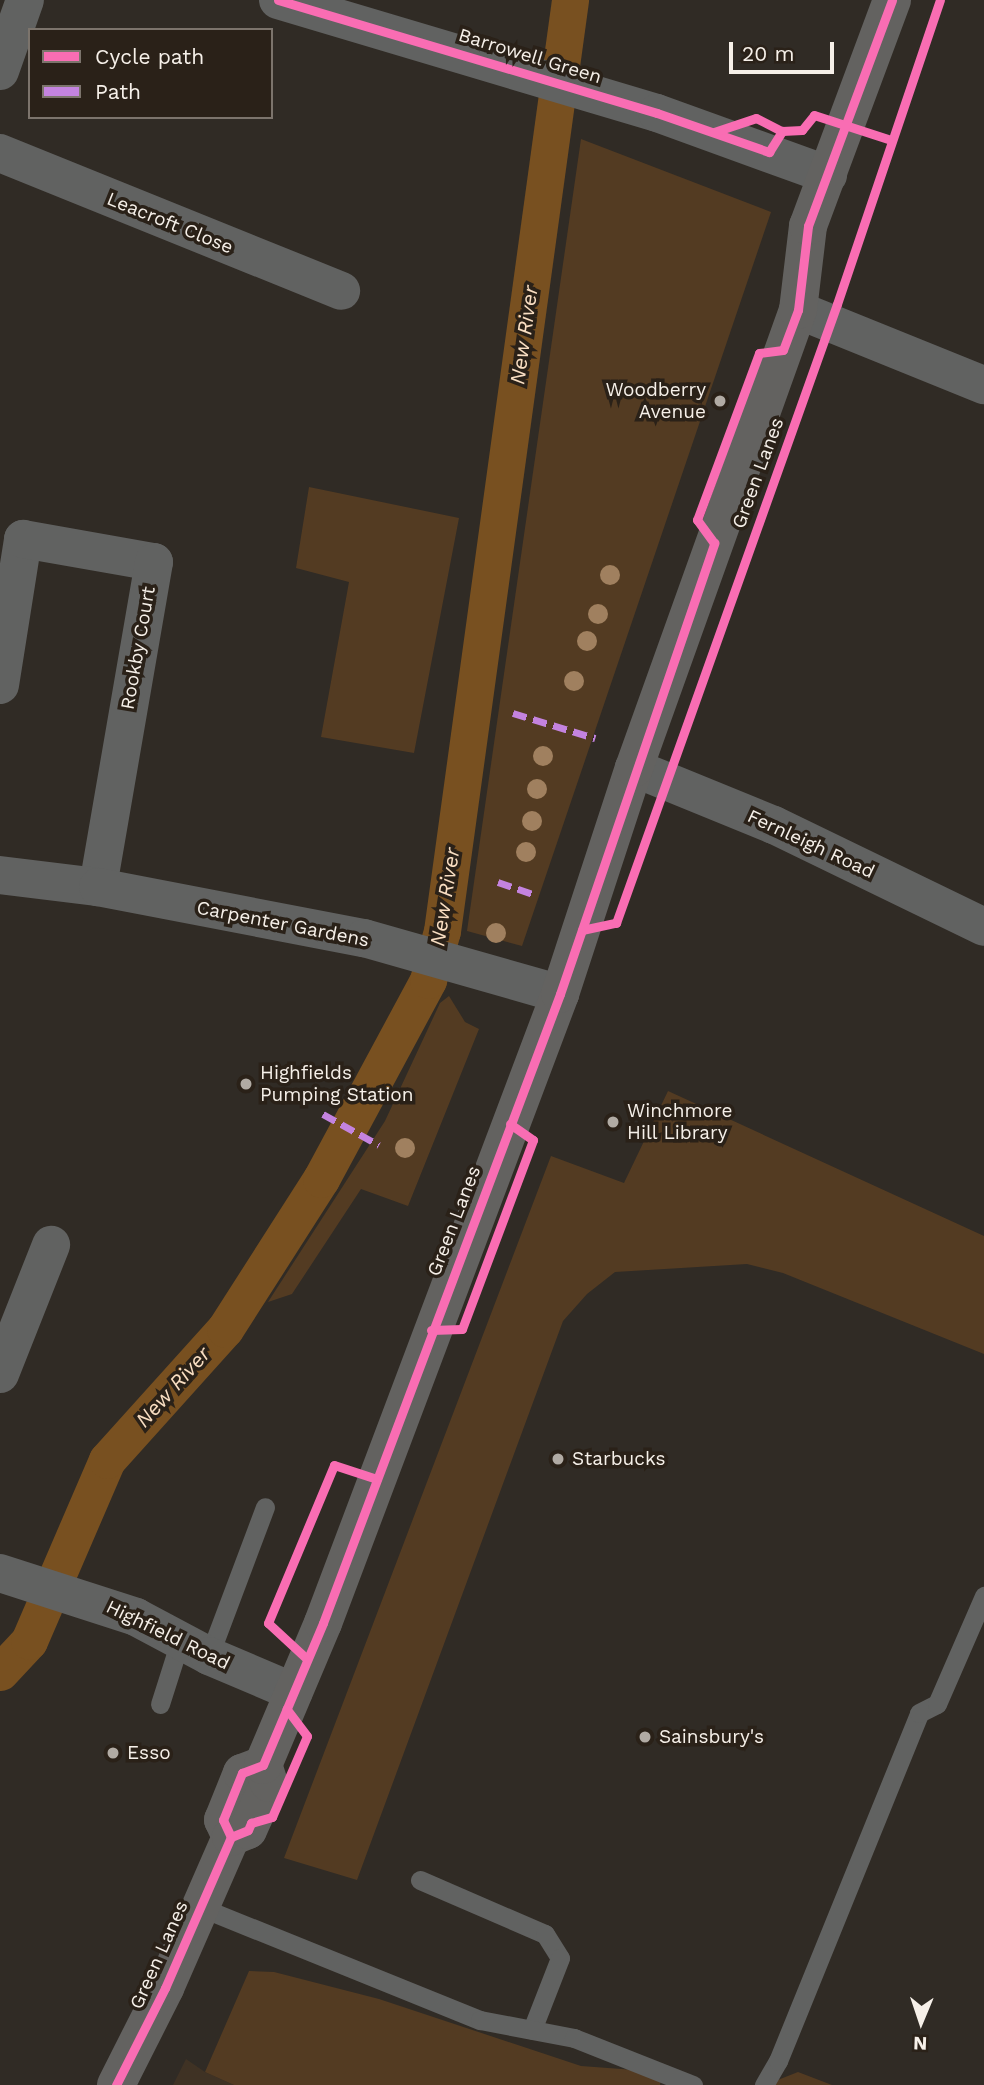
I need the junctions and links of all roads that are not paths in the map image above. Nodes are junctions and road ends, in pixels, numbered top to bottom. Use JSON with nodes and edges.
{"nodes":[{"id":1,"x":25,"y":0,"type":"edge"},
{"id":2,"x":278,"y":0,"type":"edge"},
{"id":3,"x":892,"y":0,"type":"edge"},
{"id":4,"x":0,"y":71,"type":"edge"},
{"id":5,"x":0,"y":153,"type":"edge"},
{"id":6,"x":828,"y":175,"type":"junction"},
{"id":7,"x":341,"y":291,"type":"dead end"},
{"id":8,"x":797,"y":310,"type":"junction"},
{"id":9,"x":984,"y":385,"type":"edge"},
{"id":10,"x":10,"y":561,"type":"edge"},
{"id":11,"x":0,"y":685,"type":"edge"},
{"id":12,"x":634,"y":768,"type":"junction"},
{"id":13,"x":0,"y":875,"type":"edge"},
{"id":14,"x":98,"y":887,"type":"junction"},
{"id":15,"x":984,"y":928,"type":"edge"},
{"id":16,"x":560,"y":994,"type":"junction"},
{"id":17,"x":51,"y":1245,"type":"dead end"},
{"id":18,"x":0,"y":1374,"type":"edge"},
{"id":19,"x":265,"y":1507,"type":"dead end"},
{"id":20,"x":17,"y":1577,"type":"edge"},
{"id":21,"x":984,"y":1596,"type":"edge"},
{"id":22,"x":195,"y":1649,"type":"junction"},
{"id":23,"x":294,"y":1692,"type":"junction"},
{"id":24,"x":160,"y":1704,"type":"dead end"},
{"id":25,"x":420,"y":1880,"type":"dead end"},
{"id":26,"x":200,"y":1907,"type":"junction"},
{"id":27,"x":532,"y":2030,"type":"junction"},
{"id":28,"x":116,"y":2085,"type":"edge"},
{"id":29,"x":693,"y":2085,"type":"edge"},
{"id":30,"x":764,"y":2085,"type":"edge"}],
"edges":[{"from":1,"to":4,"type":"street"},
{"from":2,"to":6,"type":"street","name":"Barrowell Green"},
{"from":3,"to":6,"type":"main road","name":"Green Lanes"},
{"from":5,"to":7,"type":"street","name":"Leacroft Close"},
{"from":6,"to":8,"type":"main road","name":"Green Lanes"},
{"from":8,"to":9,"type":"street"},
{"from":8,"to":12,"type":"main road","name":"Green Lanes"},
{"from":10,"to":11,"type":"street","name":"Rookby Court"},
{"from":10,"to":14,"type":"street","name":"Rookby Court"},
{"from":12,"to":15,"type":"street","name":"Fernleigh Road"},
{"from":12,"to":16,"type":"main road","name":"Green Lanes"},
{"from":13,"to":14,"type":"street","name":"Carpenter Gardens"},
{"from":14,"to":16,"type":"street","name":"Carpenter Gardens"},
{"from":16,"to":23,"type":"main road","name":"Green Lanes"},
{"from":17,"to":18,"type":"street"},
{"from":19,"to":22,"type":"lane"},
{"from":20,"to":22,"type":"street","name":"Highfield Road"},
{"from":21,"to":30,"type":"lane"},
{"from":22,"to":23,"type":"street","name":"Highfield Road"},
{"from":22,"to":24,"type":"lane"},
{"from":23,"to":26,"type":"main road","name":"Green Lanes"},
{"from":25,"to":27,"type":"lane"},
{"from":26,"to":27,"type":"lane"},
{"from":26,"to":28,"type":"main road","name":"Green Lanes"},
{"from":27,"to":29,"type":"lane"}]}
